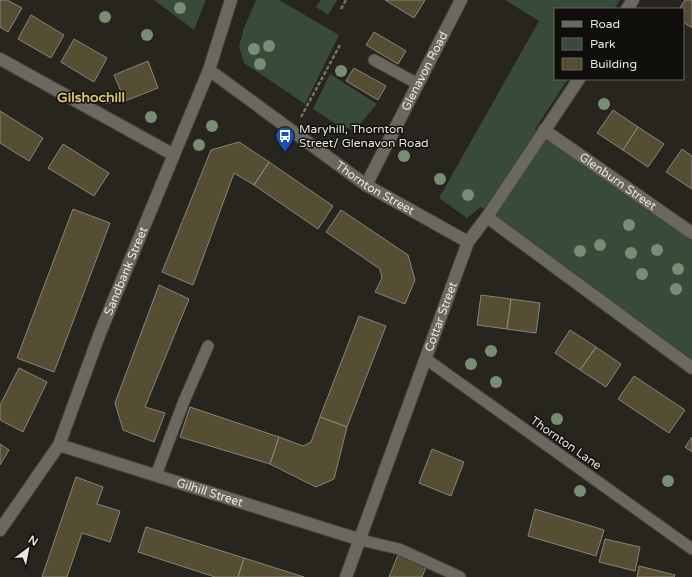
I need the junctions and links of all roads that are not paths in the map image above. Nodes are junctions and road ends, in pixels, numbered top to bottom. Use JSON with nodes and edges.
{"nodes":[{"id":1,"x":231,"y":0,"type":"edge"},
{"id":2,"x":461,"y":0,"type":"edge"},
{"id":3,"x":0,"y":59,"type":"edge"},
{"id":4,"x":374,"y":60,"type":"dead end"},
{"id":5,"x":209,"y":70,"type":"junction"},
{"id":6,"x":578,"y":80,"type":"edge"},
{"id":7,"x":418,"y":84,"type":"junction"},
{"id":8,"x":544,"y":130,"type":"junction"},
{"id":9,"x":174,"y":155,"type":"junction"},
{"id":10,"x":366,"y":185,"type":"junction"},
{"id":11,"x":487,"y":217,"type":"junction"},
{"id":12,"x":692,"y":232,"type":"edge"},
{"id":13,"x":468,"y":242,"type":"junction"},
{"id":14,"x":208,"y":346,"type":"dead end"},
{"id":15,"x":426,"y":359,"type":"junction"},
{"id":16,"x":692,"y":368,"type":"edge"},
{"id":17,"x":59,"y":445,"type":"junction"},
{"id":18,"x":156,"y":475,"type":"junction"},
{"id":19,"x":0,"y":530,"type":"edge"},
{"id":20,"x":361,"y":540,"type":"junction"},
{"id":21,"x":692,"y":549,"type":"edge"},
{"id":22,"x":346,"y":577,"type":"edge"},
{"id":23,"x":460,"y":577,"type":"edge"}],
"edges":[{"from":1,"to":5,"type":"street","name":"Sandbank Street"},
{"from":2,"to":7,"type":"street","name":"Glenavon Road"},
{"from":3,"to":9,"type":"street"},
{"from":4,"to":7,"type":"lane"},
{"from":5,"to":9,"type":"street","name":"Sandbank Street"},
{"from":5,"to":10,"type":"street","name":"Thornton Street"},
{"from":6,"to":8,"type":"street","name":"Cottar Street"},
{"from":7,"to":10,"type":"street","name":"Glenavon Road"},
{"from":8,"to":11,"type":"street","name":"Cottar Street"},
{"from":8,"to":12,"type":"street","name":"Glenburn Street"},
{"from":9,"to":17,"type":"street","name":"Sandbank Street"},
{"from":10,"to":13,"type":"street","name":"Thornton Street"},
{"from":11,"to":13,"type":"street","name":"Cottar Street"},
{"from":11,"to":16,"type":"street"},
{"from":13,"to":15,"type":"street","name":"Cottar Street"},
{"from":14,"to":18,"type":"lane"},
{"from":15,"to":20,"type":"street","name":"Cottar Street"},
{"from":15,"to":21,"type":"lane","name":"Thornton Lane"},
{"from":17,"to":18,"type":"street","name":"Gilhill Street"},
{"from":17,"to":19,"type":"street","name":"Sandbank Street"},
{"from":18,"to":20,"type":"street","name":"Gilhill Street"},
{"from":20,"to":22,"type":"street","name":"Cottar Street"},
{"from":20,"to":23,"type":"lane"}]}
